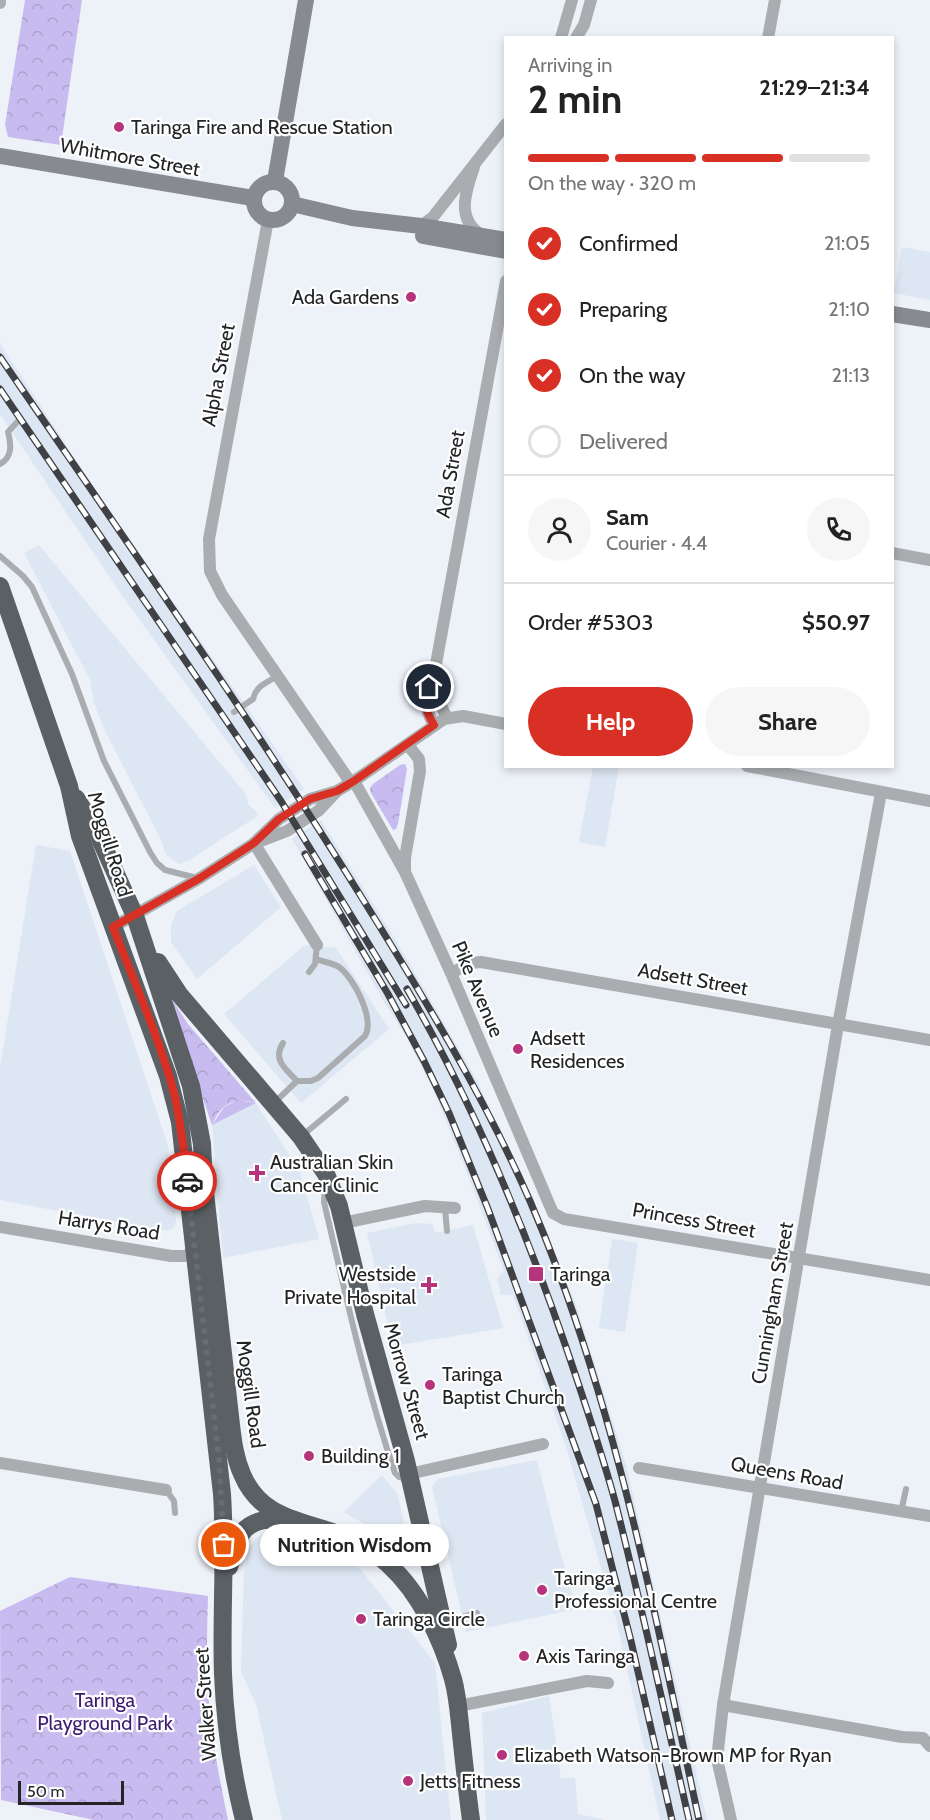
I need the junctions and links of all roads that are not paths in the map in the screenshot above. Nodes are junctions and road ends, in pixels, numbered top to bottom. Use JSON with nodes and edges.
{"nodes":[{"id":1,"x":306,"y":0,"type":"edge"},
{"id":2,"x":572,"y":0,"type":"edge"},
{"id":3,"x":591,"y":0,"type":"edge"},
{"id":4,"x":775,"y":0,"type":"edge"},
{"id":5,"x":562,"y":36,"type":"edge"},
{"id":6,"x":577,"y":36,"type":"edge"},
{"id":7,"x":768,"y":36,"type":"edge"},
{"id":8,"x":504,"y":127,"type":"edge"},
{"id":9,"x":0,"y":156,"type":"edge"},
{"id":10,"x":475,"y":163,"type":"junction"},
{"id":11,"x":275,"y":181,"type":"junction"},
{"id":12,"x":253,"y":198,"type":"junction"},
{"id":13,"x":292,"y":204,"type":"junction"},
{"id":14,"x":268,"y":219,"type":"junction"},
{"id":15,"x":392,"y":224,"type":"junction"},
{"id":16,"x":421,"y":226,"type":"junction"},
{"id":17,"x":482,"y":235,"type":"junction"},
{"id":18,"x":504,"y":240,"type":"edge"},
{"id":19,"x":504,"y":251,"type":"edge"},
{"id":20,"x":504,"y":292,"type":"edge"},
{"id":21,"x":894,"y":314,"type":"edge"},
{"id":22,"x":930,"y":320,"type":"edge"},
{"id":23,"x":21,"y":419,"type":"dead end"},
{"id":24,"x":0,"y":464,"type":"edge"},
{"id":25,"x":209,"y":539,"type":"joint"},
{"id":26,"x":894,"y":553,"type":"edge"},
{"id":27,"x":0,"y":556,"type":"edge"},
{"id":28,"x":930,"y":560,"type":"edge"},
{"id":29,"x":0,"y":586,"type":"edge"},
{"id":30,"x":434,"y":675,"type":"junction"},
{"id":31,"x":278,"y":676,"type":"junction"},
{"id":32,"x":234,"y":712,"type":"dead end"},
{"id":33,"x":447,"y":718,"type":"junction"},
{"id":34,"x":504,"y":724,"type":"edge"},
{"id":35,"x":434,"y":725,"type":"junction"},
{"id":36,"x":408,"y":745,"type":"junction"},
{"id":37,"x":757,"y":768,"type":"edge"},
{"id":38,"x":353,"y":782,"type":"junction"},
{"id":39,"x":69,"y":786,"type":"junction"},
{"id":40,"x":881,"y":793,"type":"junction"},
{"id":41,"x":930,"y":801,"type":"edge"},
{"id":42,"x":254,"y":843,"type":"junction"},
{"id":43,"x":405,"y":872,"type":"junction"},
{"id":44,"x":200,"y":878,"type":"junction"},
{"id":45,"x":135,"y":916,"type":"junction"},
{"id":46,"x":113,"y":927,"type":"junction"},
{"id":47,"x":144,"y":940,"type":"junction"},
{"id":48,"x":318,"y":945,"type":"joint"},
{"id":49,"x":316,"y":959,"type":"junction"},
{"id":50,"x":309,"y":972,"type":"dead end"},
{"id":51,"x":451,"y":973,"type":"junction"},
{"id":52,"x":838,"y":1025,"type":"junction"},
{"id":53,"x":930,"y":1040,"type":"edge"},
{"id":54,"x":283,"y":1043,"type":"dead end"},
{"id":55,"x":297,"y":1081,"type":"junction"},
{"id":56,"x":346,"y":1099,"type":"dead end"},
{"id":57,"x":273,"y":1104,"type":"junction"},
{"id":58,"x":301,"y":1137,"type":"junction"},
{"id":59,"x":326,"y":1174,"type":"junction"},
{"id":60,"x":450,"y":1208,"type":"joint"},
{"id":61,"x":558,"y":1216,"type":"joint"},
{"id":62,"x":343,"y":1223,"type":"junction"},
{"id":63,"x":0,"y":1227,"type":"edge"},
{"id":64,"x":447,"y":1231,"type":"dead end"},
{"id":65,"x":203,"y":1250,"type":"junction"},
{"id":66,"x":800,"y":1258,"type":"junction"},
{"id":67,"x":930,"y":1280,"type":"edge"},
{"id":68,"x":543,"y":1444,"type":"dead end"},
{"id":69,"x":0,"y":1462,"type":"edge"},
{"id":70,"x":639,"y":1468,"type":"dead end"},
{"id":71,"x":410,"y":1478,"type":"junction"},
{"id":72,"x":760,"y":1489,"type":"junction"},
{"id":73,"x":906,"y":1489,"type":"dead end"},
{"id":74,"x":166,"y":1490,"type":"joint"},
{"id":75,"x":901,"y":1512,"type":"junction"},
{"id":76,"x":175,"y":1513,"type":"dead end"},
{"id":77,"x":930,"y":1516,"type":"edge"},
{"id":78,"x":291,"y":1520,"type":"junction"},
{"id":79,"x":224,"y":1583,"type":"junction"},
{"id":80,"x":477,"y":1613,"type":"dead end"},
{"id":81,"x":444,"y":1622,"type":"junction"},
{"id":82,"x":454,"y":1681,"type":"junction"},
{"id":83,"x":608,"y":1683,"type":"dead end"},
{"id":84,"x":723,"y":1705,"type":"junction"},
{"id":85,"x":458,"y":1706,"type":"junction"},
{"id":86,"x":930,"y":1746,"type":"edge"},
{"id":87,"x":244,"y":1820,"type":"edge"},
{"id":88,"x":471,"y":1820,"type":"edge"},
{"id":89,"x":731,"y":1820,"type":"edge"}],
"edges":[{"from":1,"to":11,"type":"street"},
{"from":2,"to":5,"type":"street"},
{"from":3,"to":6,"type":"street"},
{"from":4,"to":7,"type":"street"},
{"from":8,"to":10,"type":"street"},
{"from":9,"to":12,"type":"street","name":"Whitmore Street"},
{"from":10,"to":16,"type":"street"},
{"from":10,"to":17,"type":"street"},
{"from":11,"to":12,"type":"street"},
{"from":11,"to":13,"type":"street"},
{"from":12,"to":14,"type":"street"},
{"from":13,"to":14,"type":"street"},
{"from":13,"to":15,"type":"street"},
{"from":14,"to":25,"type":"street","name":"Alpha Street"},
{"from":15,"to":16,"type":"street"},
{"from":15,"to":19,"type":"street"},
{"from":16,"to":17,"type":"street"},
{"from":17,"to":18,"type":"street"},
{"from":20,"to":30,"type":"street","name":"Ada Street"},
{"from":21,"to":22,"type":"street"},
{"from":23,"to":24,"type":"lane"},
{"from":25,"to":31,"type":"street","name":"Pike Avenue"},
{"from":26,"to":28,"type":"street"},
{"from":27,"to":44,"type":"lane"},
{"from":29,"to":39,"type":"highway","name":"Moggill Road"},
{"from":30,"to":33,"type":"street","name":"Ada Street"},
{"from":30,"to":35,"type":"street","name":"Ada Street"},
{"from":31,"to":32,"type":"lane"},
{"from":31,"to":38,"type":"street","name":"Pike Avenue"},
{"from":33,"to":34,"type":"street"},
{"from":33,"to":35,"type":"street"},
{"from":35,"to":36,"type":"street"},
{"from":36,"to":38,"type":"street"},
{"from":36,"to":43,"type":"street"},
{"from":37,"to":40,"type":"street"},
{"from":38,"to":42,"type":"street"},
{"from":38,"to":43,"type":"street","name":"Pike Avenue"},
{"from":39,"to":45,"type":"highway","name":"Moggill Road"},
{"from":39,"to":46,"type":"highway","name":"Moggill Road"},
{"from":40,"to":41,"type":"street"},
{"from":40,"to":52,"type":"street","name":"Cunningham Street"},
{"from":42,"to":44,"type":"street"},
{"from":42,"to":48,"type":"street"},
{"from":43,"to":51,"type":"street","name":"Pike Avenue"},
{"from":44,"to":45,"type":"street"},
{"from":45,"to":46,"type":"street"},
{"from":45,"to":47,"type":"highway","name":"Moggill Road"},
{"from":46,"to":65,"type":"highway","name":"Moggill Road"},
{"from":47,"to":57,"type":"highway","name":"Morrow Street"},
{"from":47,"to":65,"type":"highway","name":"Moggill Road"},
{"from":48,"to":49,"type":"lane"},
{"from":49,"to":50,"type":"lane"},
{"from":49,"to":55,"type":"lane"},
{"from":51,"to":52,"type":"street","name":"Adsett Street"},
{"from":51,"to":61,"type":"street","name":"Pike Avenue"},
{"from":52,"to":53,"type":"street","name":"Adsett Street"},
{"from":52,"to":66,"type":"street","name":"Cunningham Street"},
{"from":54,"to":55,"type":"lane"},
{"from":55,"to":57,"type":"lane"},
{"from":56,"to":58,"type":"lane"},
{"from":57,"to":58,"type":"highway","name":"Morrow Street"},
{"from":58,"to":59,"type":"highway","name":"Morrow Street"},
{"from":59,"to":62,"type":"highway","name":"Morrow Street"},
{"from":59,"to":71,"type":"lane"},
{"from":60,"to":62,"type":"street"},
{"from":60,"to":64,"type":"lane"},
{"from":61,"to":66,"type":"street","name":"Princess Street"},
{"from":62,"to":71,"type":"highway","name":"Morrow Street"},
{"from":63,"to":65,"type":"street","name":"Harrys Road"},
{"from":65,"to":78,"type":"highway","name":"Moggill Road"},
{"from":65,"to":79,"type":"highway","name":"Moggill Road"},
{"from":66,"to":67,"type":"street","name":"Princess Street"},
{"from":66,"to":72,"type":"street","name":"Cunningham Street"},
{"from":68,"to":71,"type":"street"},
{"from":69,"to":74,"type":"street"},
{"from":70,"to":72,"type":"street","name":"Queens Road"},
{"from":71,"to":81,"type":"highway","name":"Morrow Street"},
{"from":72,"to":75,"type":"street","name":"Queens Road"},
{"from":72,"to":84,"type":"street","name":"Cunningham Street"},
{"from":73,"to":75,"type":"lane"},
{"from":74,"to":76,"type":"lane"},
{"from":75,"to":77,"type":"street","name":"Queens Road"},
{"from":78,"to":79,"type":"highway"},
{"from":78,"to":82,"type":"highway","name":"Moggill Road"},
{"from":79,"to":87,"type":"highway","name":"Walker Street"},
{"from":80,"to":81,"type":"lane"},
{"from":81,"to":82,"type":"highway","name":"Morrow Street"},
{"from":82,"to":85,"type":"highway","name":"Moggill Road"},
{"from":83,"to":85,"type":"street"},
{"from":84,"to":86,"type":"street"},
{"from":84,"to":89,"type":"street","name":"Cunningham Street"},
{"from":85,"to":88,"type":"highway","name":"Moggill Road"}]}
